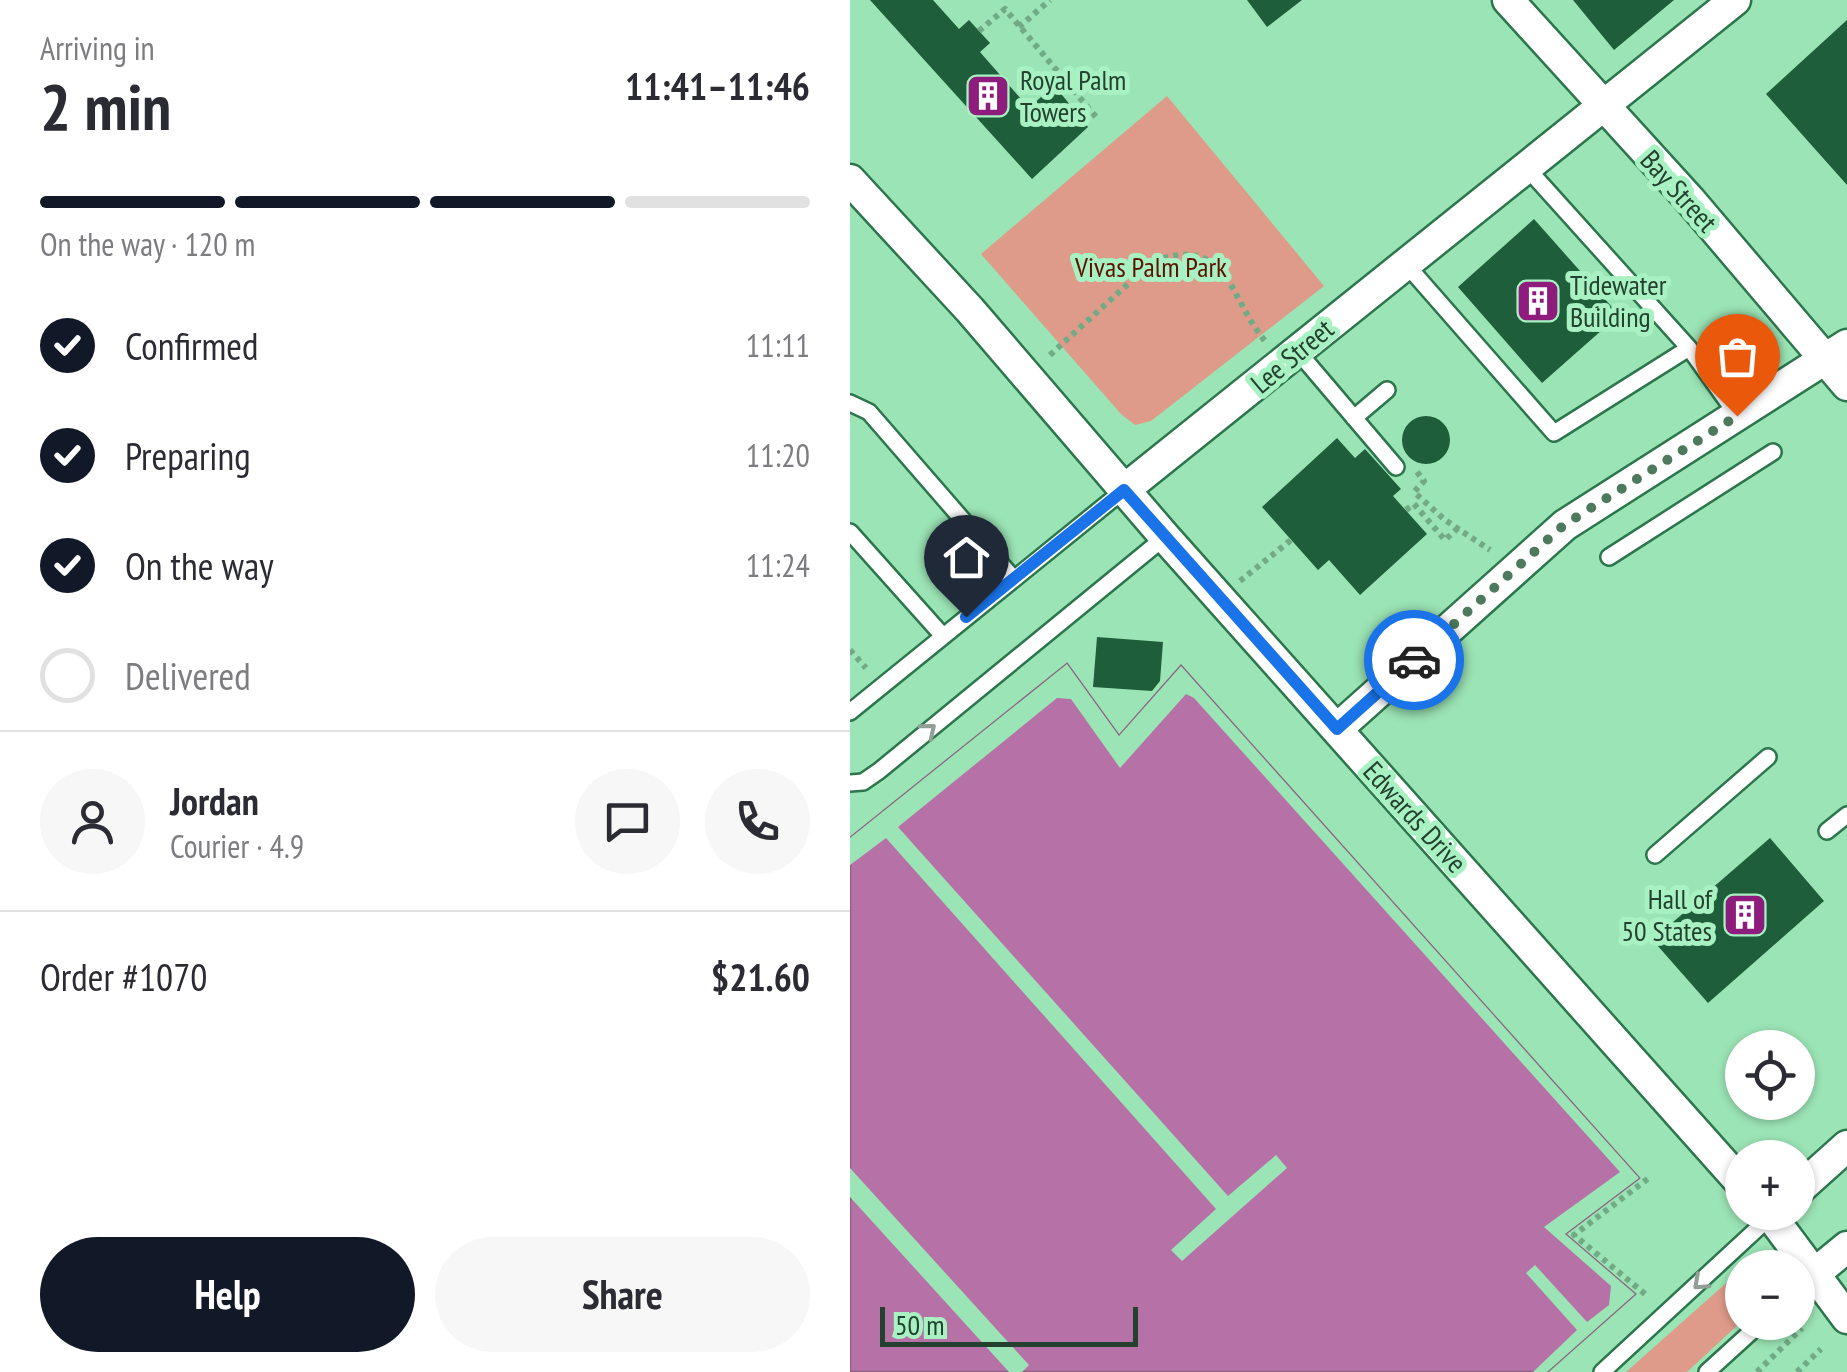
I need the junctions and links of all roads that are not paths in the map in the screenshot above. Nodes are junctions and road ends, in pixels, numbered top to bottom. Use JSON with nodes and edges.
{"nodes":[{"id":1,"x":1508,"y":0,"type":"edge"},
{"id":2,"x":1735,"y":0,"type":"edge"},
{"id":3,"x":1603,"y":107,"type":"junction"},
{"id":4,"x":1526,"y":167,"type":"junction"},
{"id":5,"x":850,"y":180,"type":"edge"},
{"id":6,"x":1405,"y":263,"type":"junction"},
{"id":7,"x":1690,"y":348,"type":"junction"},
{"id":8,"x":1836,"y":352,"type":"edge"},
{"id":9,"x":1292,"y":358,"type":"junction"},
{"id":10,"x":1847,"y":385,"type":"edge"},
{"id":11,"x":1387,"y":390,"type":"dead end"},
{"id":12,"x":850,"y":403,"type":"edge"},
{"id":13,"x":1737,"y":416,"type":"junction"},
{"id":14,"x":1354,"y":418,"type":"junction"},
{"id":15,"x":1774,"y":452,"type":"dead end"},
{"id":16,"x":1396,"y":467,"type":"road end"},
{"id":17,"x":1124,"y":490,"type":"junction"},
{"id":18,"x":850,"y":532,"type":"edge"},
{"id":19,"x":1165,"y":537,"type":"junction"},
{"id":20,"x":1609,"y":557,"type":"dead end"},
{"id":21,"x":1014,"y":579,"type":"junction"},
{"id":22,"x":943,"y":636,"type":"junction"},
{"id":23,"x":850,"y":712,"type":"edge"},
{"id":24,"x":1337,"y":729,"type":"junction"},
{"id":25,"x":1768,"y":758,"type":"dead end"},
{"id":26,"x":850,"y":783,"type":"edge"},
{"id":27,"x":1847,"y":815,"type":"edge"},
{"id":28,"x":1827,"y":831,"type":"dead end"},
{"id":29,"x":1654,"y":854,"type":"dead end"},
{"id":30,"x":1847,"y":1146,"type":"edge"},
{"id":31,"x":1725,"y":1165,"type":"edge"},
{"id":32,"x":1815,"y":1175,"type":"edge"},
{"id":33,"x":1754,"y":1230,"type":"edge"},
{"id":34,"x":1847,"y":1246,"type":"edge"},
{"id":35,"x":1815,"y":1274,"type":"edge"},
{"id":36,"x":1815,"y":1290,"type":"edge"},
{"id":37,"x":1847,"y":1318,"type":"edge"},
{"id":38,"x":1742,"y":1340,"type":"edge"},
{"id":39,"x":1602,"y":1372,"type":"edge"},
{"id":40,"x":1707,"y":1372,"type":"edge"}],
"edges":[{"from":1,"to":3,"type":"street","name":"Bay Street"},
{"from":2,"to":3,"type":"street","name":"Lee Street"},
{"from":3,"to":4,"type":"street","name":"Lee Street"},
{"from":3,"to":8,"type":"street","name":"Bay Street"},
{"from":4,"to":6,"type":"street","name":"Lee Street"},
{"from":4,"to":7,"type":"lane"},
{"from":5,"to":17,"type":"street","name":"Edwards Drive"},
{"from":6,"to":7,"type":"lane"},
{"from":6,"to":9,"type":"street","name":"Lee Street"},
{"from":7,"to":13,"type":"lane"},
{"from":8,"to":10,"type":"street","name":"Bay Street"},
{"from":8,"to":13,"type":"street"},
{"from":9,"to":14,"type":"lane"},
{"from":9,"to":17,"type":"street","name":"Lee Street"},
{"from":11,"to":14,"type":"lane"},
{"from":12,"to":21,"type":"lane"},
{"from":13,"to":24,"type":"street"},
{"from":14,"to":16,"type":"lane"},
{"from":15,"to":20,"type":"lane"},
{"from":17,"to":19,"type":"street","name":"Edwards Drive"},
{"from":17,"to":21,"type":"lane","name":"Lee Street"},
{"from":18,"to":22,"type":"lane"},
{"from":19,"to":24,"type":"street","name":"Edwards Drive"},
{"from":26,"to":19,"type":"lane","one_way":true},
{"from":21,"to":22,"type":"lane","name":"Lee Street"},
{"from":22,"to":23,"type":"lane","name":"Lee Street"},
{"from":24,"to":31,"type":"street","name":"Edwards Drive"},
{"from":25,"to":29,"type":"lane"},
{"from":27,"to":28,"type":"lane"},
{"from":30,"to":32,"type":"street"},
{"from":33,"to":39,"type":"lane","one_way":true},
{"from":34,"to":35,"type":"street"},
{"from":36,"to":37,"type":"street"},
{"from":38,"to":40,"type":"lane"}]}
